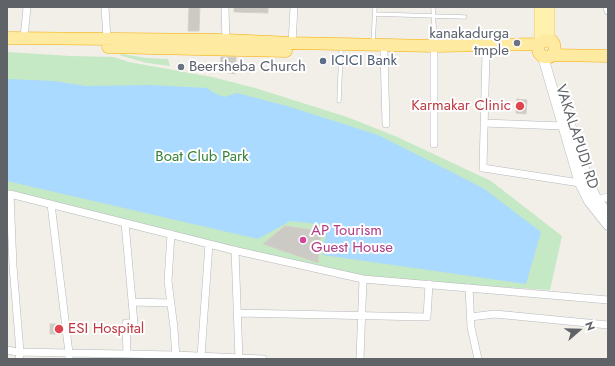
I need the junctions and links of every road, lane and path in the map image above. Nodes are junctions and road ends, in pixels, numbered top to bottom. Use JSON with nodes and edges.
{"nodes":[{"id":1,"x":27,"y":7,"type":"edge"},
{"id":2,"x":105,"y":7,"type":"edge"},
{"id":3,"x":225,"y":7,"type":"edge"},
{"id":4,"x":294,"y":7,"type":"edge"},
{"id":5,"x":375,"y":7,"type":"edge"},
{"id":6,"x":433,"y":7,"type":"edge"},
{"id":7,"x":540,"y":7,"type":"edge"},
{"id":8,"x":549,"y":7,"type":"edge"},
{"id":9,"x":607,"y":7,"type":"edge"},
{"id":10,"x":608,"y":11,"type":"edge"},
{"id":11,"x":375,"y":14,"type":"junction"},
{"id":12,"x":434,"y":16,"type":"junction"},
{"id":13,"x":465,"y":17,"type":"dead end"},
{"id":14,"x":7,"y":38,"type":"edge"},
{"id":15,"x":24,"y":38,"type":"junction"},
{"id":16,"x":107,"y":39,"type":"junction"},
{"id":17,"x":292,"y":43,"type":"junction"},
{"id":18,"x":373,"y":44,"type":"junction"},
{"id":19,"x":7,"y":45,"type":"edge"},
{"id":20,"x":226,"y":45,"type":"junction"},
{"id":21,"x":608,"y":48,"type":"edge"},
{"id":22,"x":434,"y":49,"type":"junction"},
{"id":23,"x":546,"y":49,"type":"junction"},
{"id":24,"x":340,"y":52,"type":"junction"},
{"id":25,"x":384,"y":52,"type":"junction"},
{"id":26,"x":486,"y":53,"type":"junction"},
{"id":27,"x":608,"y":56,"type":"edge"},
{"id":28,"x":339,"y":101,"type":"dead end"},
{"id":29,"x":484,"y":123,"type":"junction"},
{"id":30,"x":386,"y":124,"type":"dead end"},
{"id":31,"x":567,"y":125,"type":"junction"},
{"id":32,"x":434,"y":144,"type":"dead end"},
{"id":33,"x":584,"y":182,"type":"junction"},
{"id":34,"x":8,"y":193,"type":"edge"},
{"id":35,"x":608,"y":197,"type":"edge"},
{"id":36,"x":597,"y":200,"type":"junction"},
{"id":37,"x":51,"y":204,"type":"junction"},
{"id":38,"x":608,"y":214,"type":"edge"},
{"id":39,"x":125,"y":223,"type":"junction"},
{"id":40,"x":608,"y":225,"type":"edge"},
{"id":41,"x":171,"y":234,"type":"junction"},
{"id":42,"x":209,"y":244,"type":"junction"},
{"id":43,"x":236,"y":250,"type":"junction"},
{"id":44,"x":364,"y":279,"type":"junction"},
{"id":45,"x":429,"y":284,"type":"junction"},
{"id":46,"x":469,"y":288,"type":"junction"},
{"id":47,"x":608,"y":300,"type":"edge"},
{"id":48,"x":132,"y":302,"type":"junction"},
{"id":49,"x":171,"y":303,"type":"junction"},
{"id":50,"x":238,"y":313,"type":"junction"},
{"id":51,"x":362,"y":316,"type":"junction"},
{"id":52,"x":470,"y":317,"type":"junction"},
{"id":53,"x":608,"y":325,"type":"edge"},
{"id":54,"x":7,"y":350,"type":"edge"},
{"id":55,"x":127,"y":354,"type":"junction"},
{"id":56,"x":20,"y":355,"type":"edge"},
{"id":57,"x":69,"y":356,"type":"edge"},
{"id":58,"x":176,"y":357,"type":"edge"},
{"id":59,"x":197,"y":357,"type":"edge"},
{"id":60,"x":239,"y":358,"type":"edge"},
{"id":61,"x":263,"y":359,"type":"edge"},
{"id":62,"x":360,"y":359,"type":"edge"},
{"id":63,"x":478,"y":359,"type":"edge"}],
"edges":[{"from":1,"to":15,"type":"street"},
{"from":2,"to":16,"type":"street"},
{"from":3,"to":20,"type":"street"},
{"from":4,"to":17,"type":"street"},
{"from":5,"to":11,"type":"lane"},
{"from":6,"to":12,"type":"lane"},
{"from":7,"to":23,"type":"main road"},
{"from":8,"to":23,"type":"main road"},
{"from":9,"to":10,"type":"street"},
{"from":11,"to":12,"type":"lane"},
{"from":11,"to":18,"type":"lane"},
{"from":12,"to":13,"type":"lane"},
{"from":12,"to":22,"type":"lane"},
{"from":14,"to":15,"type":"highway"},
{"from":15,"to":16,"type":"highway"},
{"from":16,"to":20,"type":"highway"},
{"from":17,"to":18,"type":"highway"},
{"from":17,"to":20,"type":"highway"},
{"from":18,"to":22,"type":"highway"},
{"from":19,"to":20,"type":"highway"},
{"from":20,"to":24,"type":"highway"},
{"from":21,"to":23,"type":"highway"},
{"from":22,"to":23,"type":"highway"},
{"from":22,"to":25,"type":"highway"},
{"from":22,"to":26,"type":"highway"},
{"from":22,"to":32,"type":"street"},
{"from":23,"to":26,"type":"highway"},
{"from":23,"to":27,"type":"highway"},
{"from":23,"to":31,"type":"main road","name":"VAKALAPUDI RD"},
{"from":24,"to":25,"type":"highway"},
{"from":24,"to":28,"type":"lane"},
{"from":25,"to":30,"type":"street"},
{"from":26,"to":29,"type":"street"},
{"from":29,"to":31,"type":"street"},
{"from":29,"to":33,"type":"street"},
{"from":31,"to":33,"type":"main road","name":"VAKALAPUDI RD"},
{"from":33,"to":36,"type":"main road","name":"VAKALAPUDI RD"},
{"from":33,"to":40,"type":"main road"},
{"from":34,"to":37,"type":"street"},
{"from":34,"to":56,"type":"street"},
{"from":35,"to":36,"type":"street"},
{"from":36,"to":38,"type":"main road","name":"VAKALAPUDI RD"},
{"from":37,"to":39,"type":"street"},
{"from":37,"to":57,"type":"street"},
{"from":39,"to":41,"type":"street"},
{"from":39,"to":48,"type":"street"},
{"from":41,"to":42,"type":"street"},
{"from":41,"to":49,"type":"street"},
{"from":42,"to":43,"type":"street"},
{"from":42,"to":59,"type":"street"},
{"from":43,"to":44,"type":"street"},
{"from":43,"to":50,"type":"street"},
{"from":44,"to":45,"type":"street"},
{"from":44,"to":51,"type":"street"},
{"from":45,"to":46,"type":"street"},
{"from":45,"to":51,"type":"street"},
{"from":46,"to":47,"type":"street"},
{"from":46,"to":52,"type":"street"},
{"from":48,"to":49,"type":"street"},
{"from":48,"to":55,"type":"street"},
{"from":49,"to":58,"type":"street"},
{"from":50,"to":51,"type":"street"},
{"from":50,"to":60,"type":"street"},
{"from":51,"to":62,"type":"street"},
{"from":52,"to":53,"type":"street"},
{"from":52,"to":63,"type":"street"},
{"from":54,"to":56,"type":"street"},
{"from":55,"to":57,"type":"street"},
{"from":55,"to":58,"type":"street"},
{"from":56,"to":57,"type":"street"},
{"from":58,"to":59,"type":"street"},
{"from":59,"to":60,"type":"street"},
{"from":60,"to":61,"type":"street"}]}
